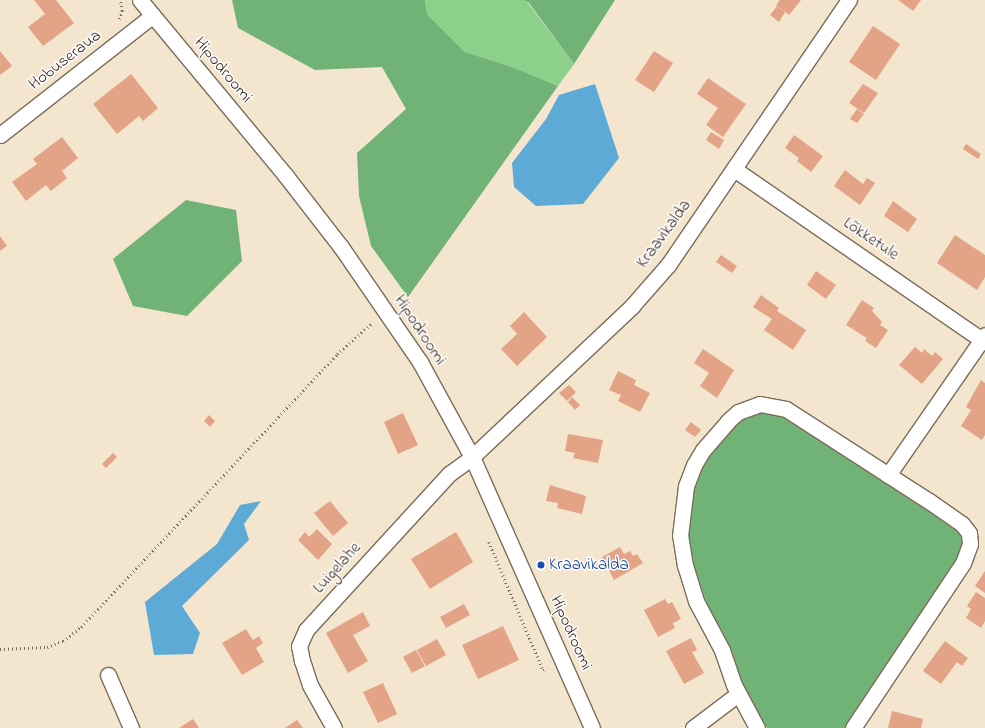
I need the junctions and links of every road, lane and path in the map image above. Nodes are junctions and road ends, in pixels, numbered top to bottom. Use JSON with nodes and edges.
{"nodes":[{"id":1,"x":120,"y":0,"type":"edge"},
{"id":2,"x":140,"y":0,"type":"edge"},
{"id":3,"x":849,"y":0,"type":"edge"},
{"id":4,"x":153,"y":15,"type":"junction"},
{"id":5,"x":140,"y":25,"type":"junction"},
{"id":6,"x":0,"y":136,"type":"edge"},
{"id":7,"x":734,"y":169,"type":"junction"},
{"id":8,"x":369,"y":314,"type":"dead end"},
{"id":9,"x":374,"y":321,"type":"junction"},
{"id":10,"x":378,"y":327,"type":"dead end"},
{"id":11,"x":984,"y":339,"type":"edge"},
{"id":12,"x":472,"y":457,"type":"junction"},
{"id":13,"x":888,"y":475,"type":"junction"},
{"id":14,"x":488,"y":540,"type":"dead end"},
{"id":15,"x":0,"y":649,"type":"edge"},
{"id":16,"x":562,"y":662,"type":"junction"},
{"id":17,"x":108,"y":675,"type":"dead end"},
{"id":18,"x":738,"y":694,"type":"junction"},
{"id":19,"x":131,"y":728,"type":"edge"},
{"id":20,"x":334,"y":728,"type":"edge"},
{"id":21,"x":592,"y":728,"type":"edge"},
{"id":22,"x":693,"y":728,"type":"edge"},
{"id":23,"x":757,"y":728,"type":"edge"},
{"id":24,"x":853,"y":728,"type":"edge"}],
"edges":[{"from":1,"to":5,"type":"path"},
{"from":2,"to":4,"type":"street","name":"Hipodroomi"},
{"from":3,"to":7,"type":"street","name":"Kraavikalda"},
{"from":4,"to":5,"type":"street","name":"Hobuseraua"},
{"from":4,"to":12,"type":"street","name":"Hipodroomi"},
{"from":5,"to":6,"type":"street","name":"Hobuseraua"},
{"from":7,"to":11,"type":"street","name":"Lõkketule"},
{"from":7,"to":12,"type":"street","name":"Kraavikalda"},
{"from":8,"to":9,"type":"path"},
{"from":9,"to":10,"type":"path"},
{"from":9,"to":15,"type":"path"},
{"from":11,"to":13,"type":"street"},
{"from":12,"to":16,"type":"street","name":"Hipodroomi"},
{"from":12,"to":20,"type":"street","name":"Luigelahe"},
{"from":13,"to":18,"type":"street"},
{"from":13,"to":24,"type":"street"},
{"from":14,"to":16,"type":"path"},
{"from":16,"to":21,"type":"street","name":"Hipodroomi"},
{"from":17,"to":19,"type":"street"},
{"from":18,"to":22,"type":"street"},
{"from":18,"to":23,"type":"street"}]}
